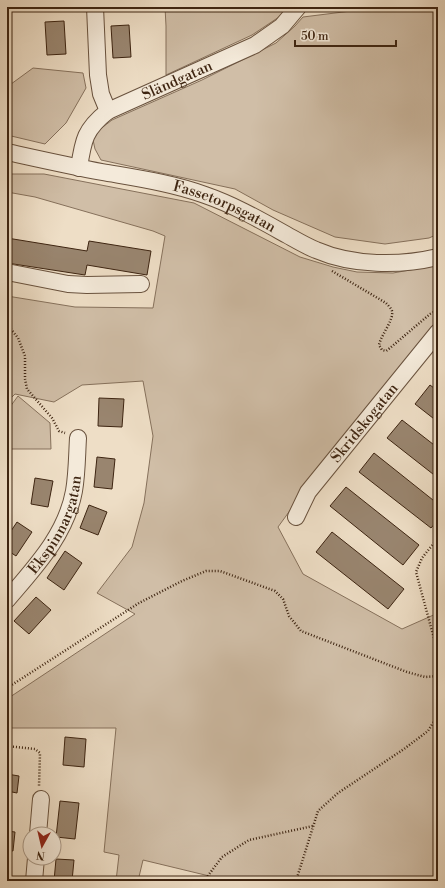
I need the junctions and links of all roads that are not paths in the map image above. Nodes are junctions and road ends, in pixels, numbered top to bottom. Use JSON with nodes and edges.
{"nodes":[{"id":1,"x":95,"y":7,"type":"edge"},
{"id":2,"x":298,"y":7,"type":"edge"},
{"id":3,"x":108,"y":111,"type":"junction"},
{"id":4,"x":7,"y":152,"type":"edge"},
{"id":5,"x":80,"y":168,"type":"junction"},
{"id":6,"x":438,"y":257,"type":"edge"},
{"id":7,"x":7,"y":272,"type":"edge"},
{"id":8,"x":140,"y":284,"type":"dead end"},
{"id":9,"x":438,"y":332,"type":"edge"},
{"id":10,"x":78,"y":438,"type":"road end"},
{"id":11,"x":296,"y":517,"type":"dead end"},
{"id":12,"x":7,"y":600,"type":"edge"},
{"id":13,"x":41,"y":799,"type":"road end"},
{"id":14,"x":39,"y":826,"type":"edge"},
{"id":15,"x":35,"y":866,"type":"edge"},
{"id":16,"x":34,"y":881,"type":"edge"}],
"edges":[{"from":1,"to":3,"type":"street"},
{"from":2,"to":3,"type":"street","name":"Sländgatan"},
{"from":3,"to":5,"type":"street","name":"Sländgatan"},
{"from":4,"to":5,"type":"street","name":"Fassetorpsgatan"},
{"from":5,"to":6,"type":"street","name":"Fassetorpsgatan"},
{"from":7,"to":8,"type":"street"},
{"from":9,"to":11,"type":"street","name":"Skridskogatan"},
{"from":10,"to":12,"type":"street","name":"Ekspinnargatan"},
{"from":13,"to":14,"type":"street"},
{"from":15,"to":16,"type":"street"}]}
